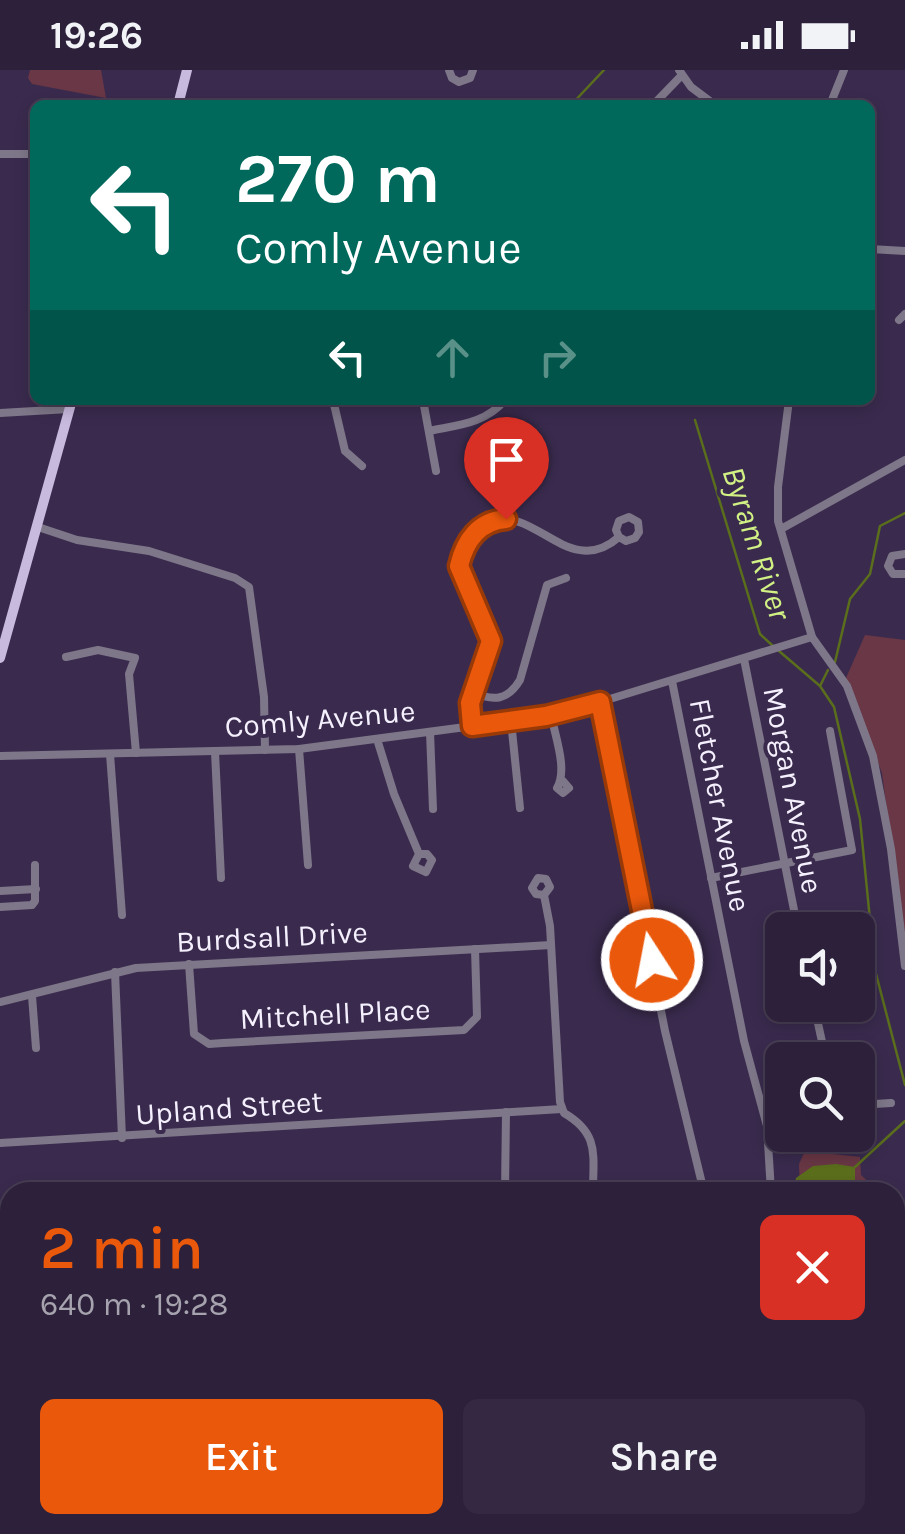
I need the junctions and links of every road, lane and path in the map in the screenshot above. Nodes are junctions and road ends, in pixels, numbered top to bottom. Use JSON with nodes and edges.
{"nodes":[{"id":1,"x":187,"y":70,"type":"edge"},
{"id":2,"x":449,"y":70,"type":"edge"},
{"id":3,"x":473,"y":70,"type":"edge"},
{"id":4,"x":844,"y":70,"type":"edge"},
{"id":5,"x":680,"y":73,"type":"edge"},
{"id":6,"x":179,"y":100,"type":"edge"},
{"id":7,"x":657,"y":100,"type":"edge"},
{"id":8,"x":709,"y":100,"type":"edge"},
{"id":9,"x":832,"y":100,"type":"edge"},
{"id":10,"x":0,"y":154,"type":"edge"},
{"id":11,"x":30,"y":154,"type":"edge"},
{"id":12,"x":875,"y":249,"type":"edge"},
{"id":13,"x":905,"y":251,"type":"edge"},
{"id":14,"x":62,"y":405,"type":"edge"},
{"id":15,"x":70,"y":405,"type":"edge"},
{"id":16,"x":334,"y":405,"type":"edge"},
{"id":17,"x":424,"y":405,"type":"edge"},
{"id":18,"x":500,"y":405,"type":"edge"},
{"id":19,"x":788,"y":405,"type":"edge"},
{"id":20,"x":0,"y":413,"type":"edge"},
{"id":21,"x":429,"y":431,"type":"junction"},
{"id":22,"x":905,"y":460,"type":"edge"},
{"id":23,"x":362,"y":466,"type":"dead end"},
{"id":24,"x":436,"y":471,"type":"dead end"},
{"id":25,"x":38,"y":527,"type":"junction"},
{"id":26,"x":780,"y":529,"type":"junction"},
{"id":27,"x":619,"y":537,"type":"dead end"},
{"id":28,"x":905,"y":554,"type":"edge"},
{"id":29,"x":905,"y":574,"type":"edge"},
{"id":30,"x":566,"y":578,"type":"dead end"},
{"id":31,"x":812,"y":637,"type":"junction"},
{"id":32,"x":66,"y":657,"type":"dead end"},
{"id":33,"x":0,"y":658,"type":"edge"},
{"id":34,"x":744,"y":659,"type":"junction"},
{"id":35,"x":672,"y":681,"type":"junction"},
{"id":36,"x":473,"y":692,"type":"junction"},
{"id":37,"x":600,"y":702,"type":"junction"},
{"id":38,"x":551,"y":714,"type":"junction"},
{"id":39,"x":511,"y":721,"type":"junction"},
{"id":40,"x":472,"y":726,"type":"junction"},
{"id":41,"x":830,"y":731,"type":"dead end"},
{"id":42,"x":430,"y":732,"type":"junction"},
{"id":43,"x":377,"y":738,"type":"junction"},
{"id":44,"x":299,"y":749,"type":"junction"},
{"id":45,"x":265,"y":750,"type":"junction"},
{"id":46,"x":215,"y":752,"type":"junction"},
{"id":47,"x":136,"y":753,"type":"junction"},
{"id":48,"x":110,"y":754,"type":"junction"},
{"id":49,"x":0,"y":756,"type":"edge"},
{"id":50,"x":562,"y":781,"type":"dead end"},
{"id":51,"x":520,"y":808,"type":"dead end"},
{"id":52,"x":433,"y":809,"type":"dead end"},
{"id":53,"x":419,"y":854,"type":"dead end"},
{"id":54,"x":784,"y":862,"type":"junction"},
{"id":55,"x":35,"y":865,"type":"dead end"},
{"id":56,"x":308,"y":865,"type":"dead end"},
{"id":57,"x":221,"y":878,"type":"dead end"},
{"id":58,"x":711,"y":878,"type":"junction"},
{"id":59,"x":36,"y":889,"type":"junction"},
{"id":60,"x":0,"y":892,"type":"edge"},
{"id":61,"x":544,"y":895,"type":"dead end"},
{"id":62,"x":0,"y":907,"type":"edge"},
{"id":63,"x":794,"y":912,"type":"edge"},
{"id":64,"x":122,"y":915,"type":"dead end"},
{"id":65,"x":552,"y":946,"type":"junction"},
{"id":66,"x":475,"y":949,"type":"junction"},
{"id":67,"x":189,"y":964,"type":"junction"},
{"id":68,"x":905,"y":966,"type":"edge"},
{"id":69,"x":114,"y":972,"type":"junction"},
{"id":70,"x":32,"y":996,"type":"junction"},
{"id":71,"x":0,"y":1002,"type":"edge"},
{"id":72,"x":36,"y":1048,"type":"dead end"},
{"id":73,"x":875,"y":1104,"type":"edge"},
{"id":74,"x":891,"y":1104,"type":"dead end"},
{"id":75,"x":562,"y":1109,"type":"junction"},
{"id":76,"x":506,"y":1112,"type":"junction"},
{"id":77,"x":764,"y":1112,"type":"joint"},
{"id":78,"x":122,"y":1138,"type":"junction"},
{"id":79,"x":0,"y":1144,"type":"edge"},
{"id":80,"x":505,"y":1182,"type":"edge"},
{"id":81,"x":592,"y":1182,"type":"edge"},
{"id":82,"x":701,"y":1182,"type":"edge"},
{"id":83,"x":771,"y":1182,"type":"edge"}],
"edges":[{"from":1,"to":6,"type":"main road"},
{"from":2,"to":3,"type":"street"},
{"from":4,"to":9,"type":"street"},
{"from":5,"to":7,"type":"street"},
{"from":5,"to":8,"type":"street"},
{"from":10,"to":11,"type":"street"},
{"from":12,"to":13,"type":"street"},
{"from":14,"to":20,"type":"street"},
{"from":15,"to":25,"type":"main road"},
{"from":16,"to":23,"type":"street"},
{"from":17,"to":21,"type":"street"},
{"from":18,"to":21,"type":"street"},
{"from":19,"to":26,"type":"street"},
{"from":21,"to":24,"type":"street"},
{"from":22,"to":26,"type":"street"},
{"from":25,"to":33,"type":"main road"},
{"from":25,"to":45,"type":"street"},
{"from":26,"to":31,"type":"street"},
{"from":27,"to":36,"type":"street"},
{"from":28,"to":29,"type":"street"},
{"from":30,"to":36,"type":"street"},
{"from":31,"to":34,"type":"street","name":"Comly Avenue"},
{"from":31,"to":68,"type":"street"},
{"from":32,"to":47,"type":"street"},
{"from":34,"to":35,"type":"street","name":"Comly Avenue"},
{"from":34,"to":54,"type":"street","name":"Morgan Avenue"},
{"from":35,"to":37,"type":"street","name":"Comly Avenue"},
{"from":35,"to":58,"type":"street","name":"Fletcher Avenue"},
{"from":36,"to":40,"type":"street"},
{"from":37,"to":38,"type":"street","name":"Comly Avenue"},
{"from":37,"to":82,"type":"street"},
{"from":38,"to":39,"type":"street","name":"Comly Avenue"},
{"from":38,"to":50,"type":"street"},
{"from":39,"to":40,"type":"street","name":"Comly Avenue"},
{"from":39,"to":51,"type":"street"},
{"from":40,"to":42,"type":"street","name":"Comly Avenue"},
{"from":41,"to":54,"type":"street"},
{"from":42,"to":43,"type":"street","name":"Comly Avenue"},
{"from":42,"to":52,"type":"street"},
{"from":43,"to":44,"type":"street","name":"Comly Avenue"},
{"from":43,"to":53,"type":"street"},
{"from":44,"to":45,"type":"street","name":"Comly Avenue"},
{"from":44,"to":56,"type":"street"},
{"from":45,"to":46,"type":"street","name":"Comly Avenue"},
{"from":46,"to":47,"type":"street","name":"Comly Avenue"},
{"from":46,"to":57,"type":"street"},
{"from":47,"to":48,"type":"street","name":"Comly Avenue"},
{"from":48,"to":49,"type":"street","name":"Comly Avenue"},
{"from":48,"to":64,"type":"street"},
{"from":54,"to":58,"type":"street"},
{"from":54,"to":63,"type":"street","name":"Morgan Avenue"},
{"from":55,"to":59,"type":"street"},
{"from":58,"to":77,"type":"street","name":"Fletcher Avenue"},
{"from":59,"to":60,"type":"street"},
{"from":59,"to":62,"type":"street"},
{"from":61,"to":65,"type":"street"},
{"from":65,"to":66,"type":"street","name":"Burdsall Drive"},
{"from":65,"to":75,"type":"street"},
{"from":66,"to":67,"type":"street","name":"Burdsall Drive"},
{"from":66,"to":67,"type":"street","name":"Mitchell Place"},
{"from":67,"to":69,"type":"street","name":"Burdsall Drive"},
{"from":69,"to":70,"type":"street","name":"Burdsall Drive"},
{"from":69,"to":78,"type":"street"},
{"from":70,"to":71,"type":"street","name":"Burdsall Drive"},
{"from":70,"to":72,"type":"street"},
{"from":73,"to":74,"type":"street"},
{"from":75,"to":76,"type":"street","name":"Upland Street"},
{"from":75,"to":81,"type":"street"},
{"from":76,"to":78,"type":"street","name":"Upland Street"},
{"from":76,"to":80,"type":"street"},
{"from":77,"to":83,"type":"street","name":"Fletcher Avenue"},
{"from":78,"to":79,"type":"street","name":"Upland Street"}]}
